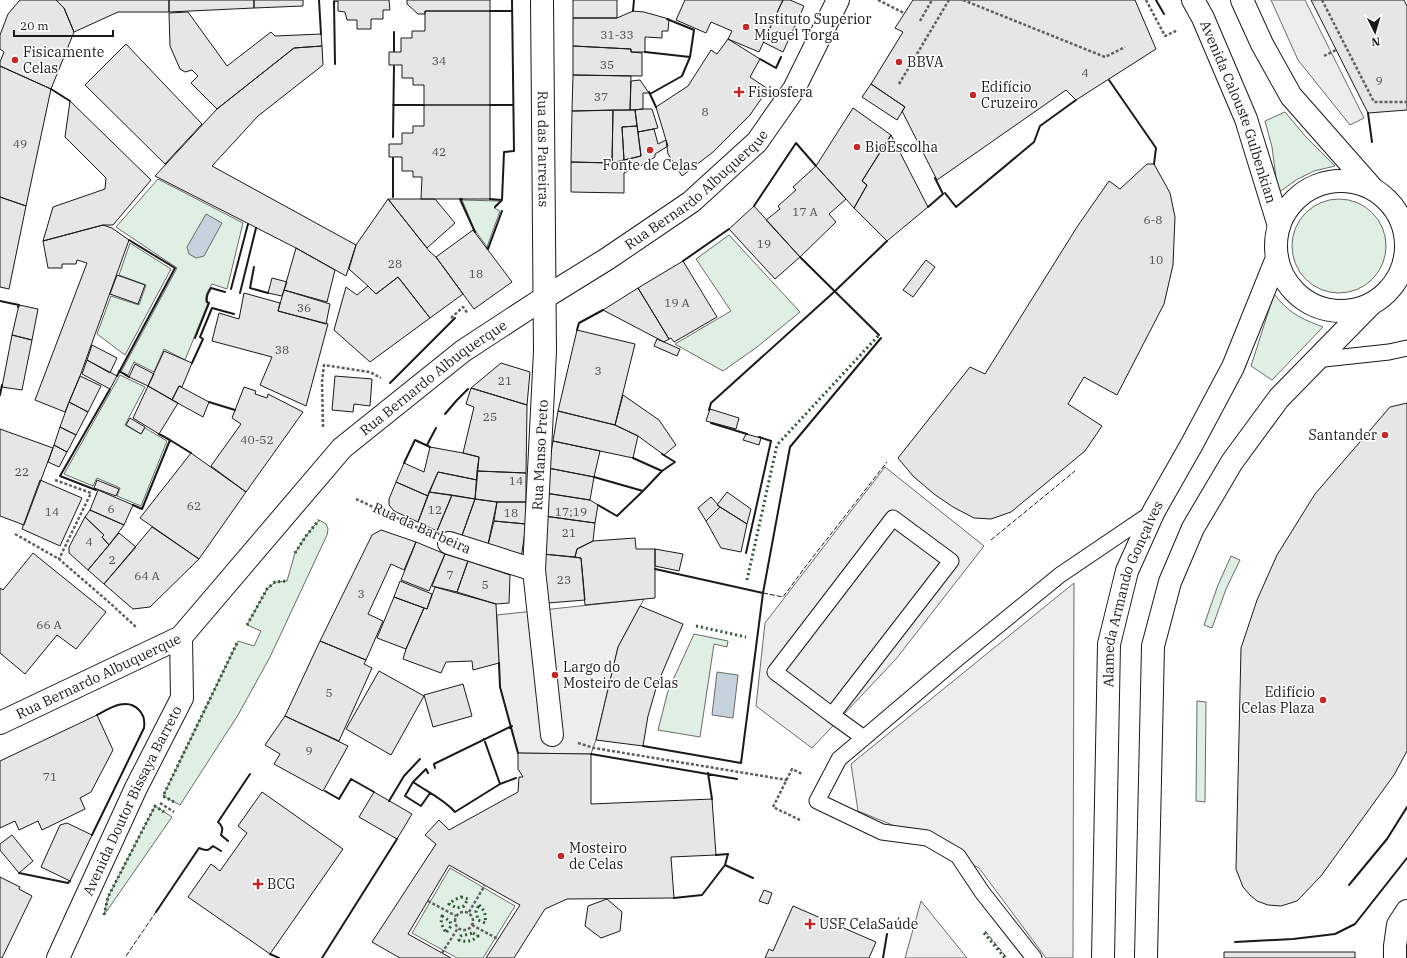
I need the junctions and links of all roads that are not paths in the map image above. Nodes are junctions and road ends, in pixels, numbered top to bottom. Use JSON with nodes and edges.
{"nodes":[{"id":1,"x":542,"y":0,"type":"edge"},
{"id":2,"x":838,"y":0,"type":"edge"},
{"id":3,"x":1193,"y":0,"type":"edge"},
{"id":4,"x":1242,"y":0,"type":"edge"},
{"id":5,"x":1389,"y":197,"type":"edge"},
{"id":6,"x":1279,"y":226,"type":"junction"},
{"id":7,"x":1277,"y":258,"type":"junction"},
{"id":8,"x":1389,"y":294,"type":"edge"},
{"id":9,"x":544,"y":298,"type":"junction"},
{"id":10,"x":1407,"y":348,"type":"edge"},
{"id":11,"x":1315,"y":360,"type":"junction"},
{"id":12,"x":1154,"y":511,"type":"junction"},
{"id":13,"x":448,"y":543,"type":"road end"},
{"id":14,"x":534,"y":570,"type":"junction"},
{"id":15,"x":181,"y":638,"type":"junction"},
{"id":16,"x":832,"y":715,"type":"junction"},
{"id":17,"x":0,"y":723,"type":"edge"},
{"id":18,"x":552,"y":735,"type":"road end"},
{"id":19,"x":864,"y":738,"type":"junction"},
{"id":20,"x":1407,"y":911,"type":"edge"},
{"id":21,"x":58,"y":958,"type":"edge"},
{"id":22,"x":1034,"y":958,"type":"edge"},
{"id":23,"x":1103,"y":958,"type":"edge"},
{"id":24,"x":1146,"y":958,"type":"edge"},
{"id":25,"x":1395,"y":958,"type":"edge"}],
"edges":[{"from":1,"to":9,"type":"street","name":"Rua das Parreiras"},
{"from":2,"to":9,"type":"street","name":"Rua Bernardo Albuquerque"},
{"from":3,"to":6,"type":"street","name":"Avenida Calouste Gulbenkian"},
{"from":4,"to":5,"type":"street"},
{"from":5,"to":6,"type":"street","name":"Avenida Calouste Gulbenkian"},
{"from":5,"to":8,"type":"street"},
{"from":6,"to":7,"type":"street","name":"Avenida Calouste Gulbenkian"},
{"from":7,"to":8,"type":"street","name":"Avenida Calouste Gulbenkian"},
{"from":7,"to":12,"type":"street","name":"Alameda Armando Gonçalves"},
{"from":8,"to":11,"type":"street"},
{"from":9,"to":14,"type":"street","name":"Rua Manso Preto"},
{"from":9,"to":15,"type":"street","name":"Rua Bernardo Albuquerque"},
{"from":10,"to":11,"type":"lane"},
{"from":11,"to":24,"type":"street"},
{"from":12,"to":19,"type":"lane"},
{"from":12,"to":23,"type":"street","name":"Alameda Armando Gonçalves"},
{"from":13,"to":14,"type":"street","name":"Rua da Barbeira"},
{"from":14,"to":18,"type":"street","name":"Rua Manso Preto"},
{"from":15,"to":17,"type":"street","name":"Rua Bernardo Albuquerque"},
{"from":15,"to":21,"type":"street","name":"Avenida Doutor Bissaya Barreto"},
{"from":16,"to":16,"type":"lane"},
{"from":16,"to":19,"type":"lane"},
{"from":19,"to":22,"type":"lane"},
{"from":20,"to":25,"type":"street"}]}
